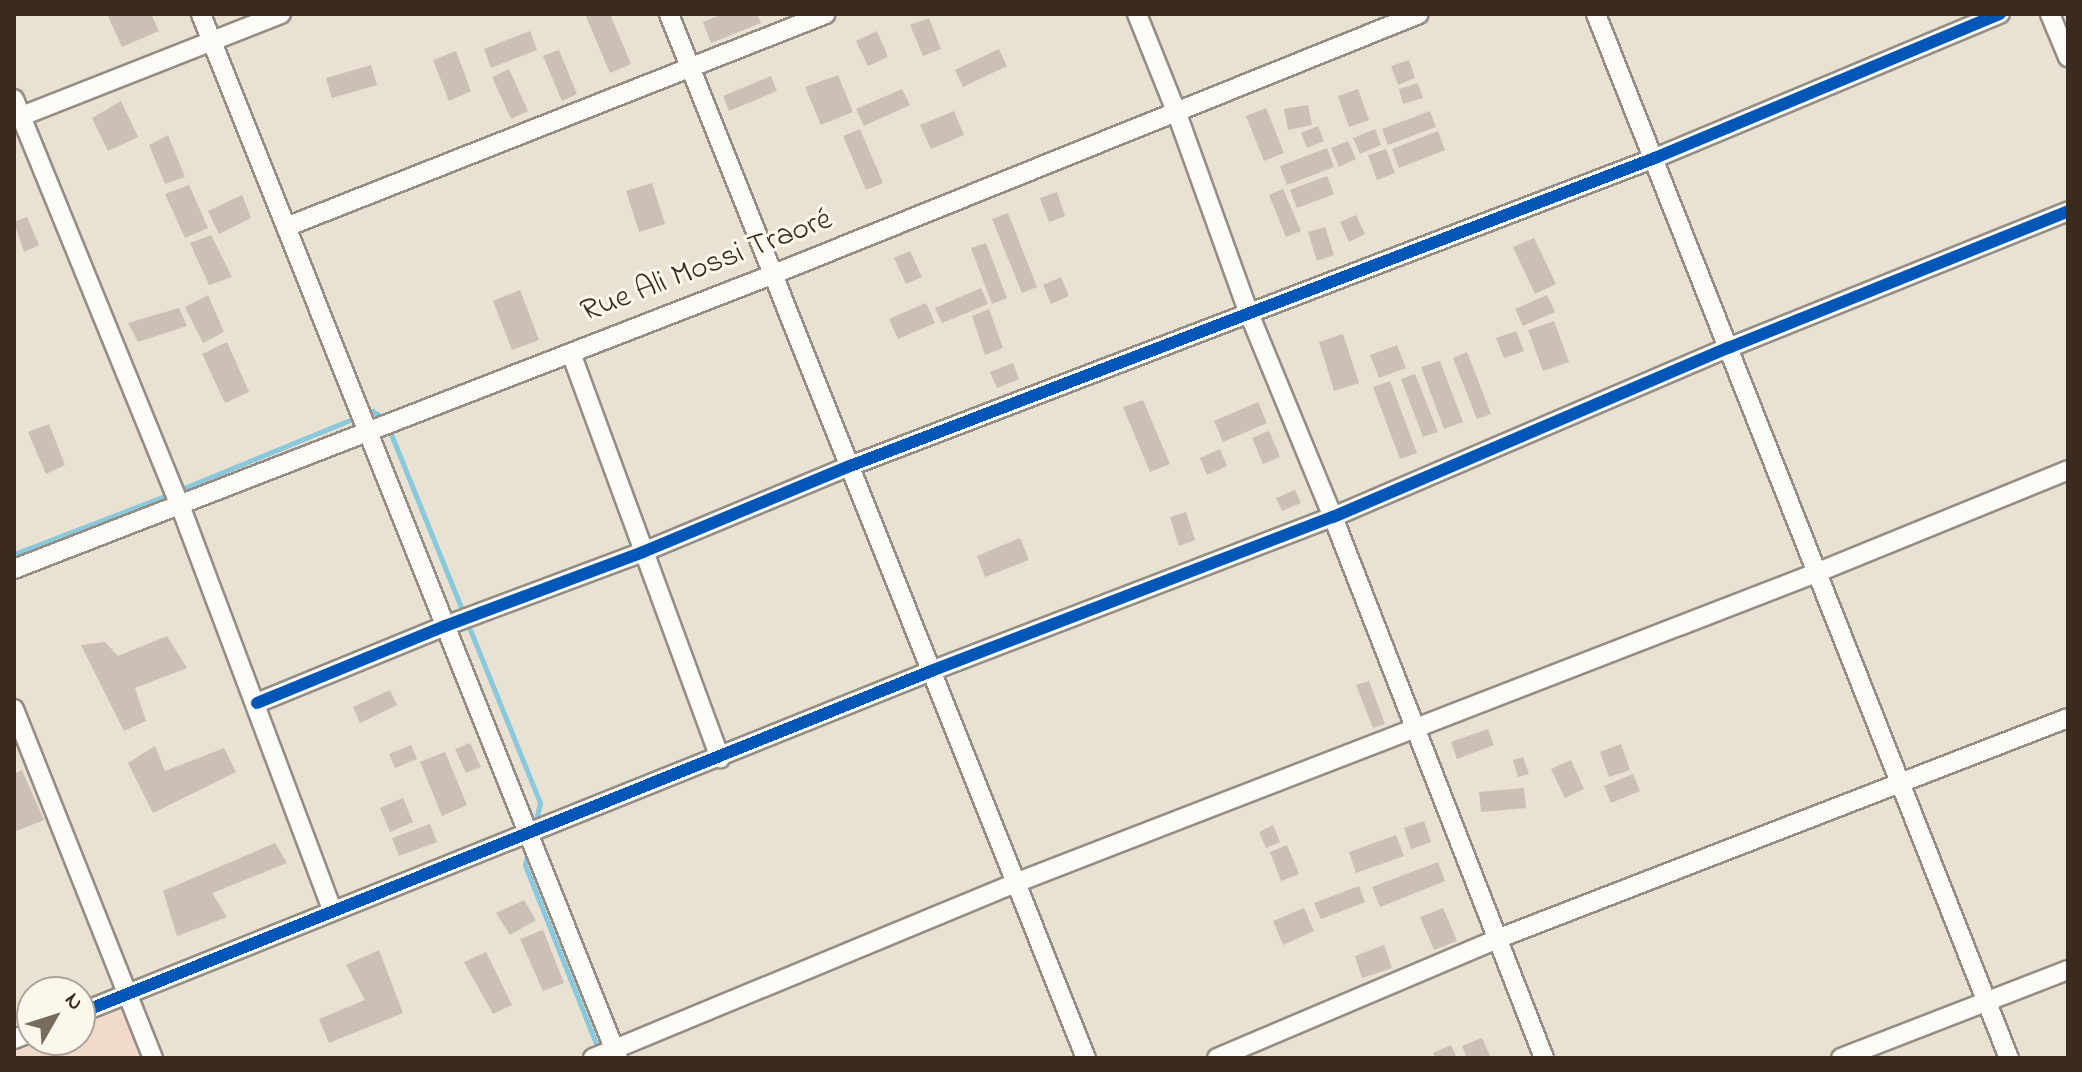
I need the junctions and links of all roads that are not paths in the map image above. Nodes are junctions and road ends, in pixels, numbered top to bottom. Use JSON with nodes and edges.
{"nodes":[{"id":1,"x":201,"y":14,"type":"edge"},
{"id":2,"x":281,"y":14,"type":"edge"},
{"id":3,"x":669,"y":14,"type":"edge"},
{"id":4,"x":826,"y":14,"type":"edge"},
{"id":5,"x":1137,"y":14,"type":"edge"},
{"id":6,"x":1419,"y":14,"type":"edge"},
{"id":7,"x":1596,"y":14,"type":"edge"},
{"id":8,"x":2000,"y":14,"type":"edge"},
{"id":9,"x":2050,"y":14,"type":"edge"},
{"id":10,"x":212,"y":41,"type":"junction"},
{"id":11,"x":2068,"y":57,"type":"edge"},
{"id":12,"x":691,"y":68,"type":"junction"},
{"id":13,"x":16,"y":111,"type":"edge"},
{"id":14,"x":1176,"y":111,"type":"junction"},
{"id":15,"x":1655,"y":158,"type":"junction"},
{"id":16,"x":2068,"y":211,"type":"edge"},
{"id":17,"x":286,"y":227,"type":"junction"},
{"id":18,"x":774,"y":274,"type":"junction"},
{"id":19,"x":1248,"y":311,"type":"junction"},
{"id":20,"x":1728,"y":348,"type":"junction"},
{"id":21,"x":571,"y":353,"type":"junction"},
{"id":22,"x":368,"y":432,"type":"junction"},
{"id":23,"x":850,"y":466,"type":"junction"},
{"id":24,"x":2068,"y":470,"type":"edge"},
{"id":25,"x":180,"y":505,"type":"junction"},
{"id":26,"x":1333,"y":517,"type":"junction"},
{"id":27,"x":643,"y":552,"type":"junction"},
{"id":28,"x":14,"y":569,"type":"edge"},
{"id":29,"x":1816,"y":573,"type":"junction"},
{"id":30,"x":445,"y":626,"type":"junction"},
{"id":31,"x":931,"y":671,"type":"junction"},
{"id":32,"x":257,"y":703,"type":"junction"},
{"id":33,"x":14,"y":709,"type":"edge"},
{"id":34,"x":2068,"y":718,"type":"edge"},
{"id":35,"x":1414,"y":727,"type":"junction"},
{"id":36,"x":720,"y":758,"type":"junction"},
{"id":37,"x":1899,"y":784,"type":"junction"},
{"id":38,"x":528,"y":833,"type":"junction"},
{"id":39,"x":1018,"y":882,"type":"junction"},
{"id":40,"x":332,"y":909,"type":"junction"},
{"id":41,"x":1497,"y":939,"type":"junction"},
{"id":42,"x":2068,"y":970,"type":"edge"},
{"id":43,"x":128,"y":994,"type":"junction"},
{"id":44,"x":1987,"y":1001,"type":"junction"},
{"id":45,"x":96,"y":1007,"type":"edge"},
{"id":46,"x":616,"y":1054,"type":"edge"},
{"id":47,"x":153,"y":1058,"type":"edge"},
{"id":48,"x":593,"y":1058,"type":"edge"},
{"id":49,"x":1086,"y":1058,"type":"edge"},
{"id":50,"x":1217,"y":1058,"type":"edge"},
{"id":51,"x":1544,"y":1058,"type":"edge"},
{"id":52,"x":1841,"y":1058,"type":"edge"},
{"id":53,"x":2009,"y":1058,"type":"edge"}],
"edges":[{"from":1,"to":10,"type":"street"},
{"from":2,"to":10,"type":"street"},
{"from":3,"to":12,"type":"street"},
{"from":4,"to":12,"type":"street"},
{"from":5,"to":14,"type":"street"},
{"from":6,"to":14,"type":"street","name":"Rue Ali Mossi Traoré"},
{"from":7,"to":15,"type":"street"},
{"from":8,"to":15,"type":"street"},
{"from":9,"to":11,"type":"street"},
{"from":10,"to":13,"type":"street"},
{"from":10,"to":17,"type":"street"},
{"from":12,"to":17,"type":"street"},
{"from":12,"to":18,"type":"street"},
{"from":13,"to":25,"type":"street"},
{"from":14,"to":18,"type":"street","name":"Rue Ali Mossi Traoré"},
{"from":14,"to":19,"type":"street"},
{"from":15,"to":19,"type":"street"},
{"from":15,"to":20,"type":"street"},
{"from":16,"to":20,"type":"street"},
{"from":17,"to":22,"type":"street"},
{"from":18,"to":21,"type":"street","name":"Rue Ali Mossi Traoré"},
{"from":18,"to":23,"type":"street"},
{"from":19,"to":23,"type":"street"},
{"from":19,"to":26,"type":"street"},
{"from":20,"to":26,"type":"street"},
{"from":20,"to":29,"type":"street"},
{"from":21,"to":22,"type":"street","name":"Rue Ali Mossi Traoré"},
{"from":21,"to":27,"type":"street"},
{"from":22,"to":25,"type":"street","name":"Rue Ali Mossi Traoré"},
{"from":22,"to":30,"type":"street"},
{"from":23,"to":27,"type":"street"},
{"from":23,"to":31,"type":"street"},
{"from":24,"to":29,"type":"street"},
{"from":25,"to":28,"type":"street","name":"Rue Ali Mossi Traoré"},
{"from":25,"to":32,"type":"street"},
{"from":26,"to":31,"type":"street"},
{"from":26,"to":35,"type":"street"},
{"from":27,"to":30,"type":"street"},
{"from":27,"to":36,"type":"street"},
{"from":29,"to":35,"type":"street"},
{"from":29,"to":37,"type":"street"},
{"from":30,"to":32,"type":"street"},
{"from":30,"to":38,"type":"street"},
{"from":31,"to":36,"type":"street"},
{"from":31,"to":39,"type":"street"},
{"from":32,"to":40,"type":"street"},
{"from":33,"to":43,"type":"street"},
{"from":34,"to":37,"type":"street"},
{"from":35,"to":39,"type":"street"},
{"from":35,"to":41,"type":"street"},
{"from":36,"to":38,"type":"street"},
{"from":37,"to":41,"type":"street"},
{"from":37,"to":44,"type":"street"},
{"from":38,"to":40,"type":"street"},
{"from":38,"to":46,"type":"street"},
{"from":39,"to":46,"type":"street"},
{"from":39,"to":49,"type":"street"},
{"from":40,"to":43,"type":"street"},
{"from":41,"to":50,"type":"street"},
{"from":41,"to":51,"type":"street"},
{"from":42,"to":44,"type":"street"},
{"from":43,"to":45,"type":"street"},
{"from":43,"to":47,"type":"street"},
{"from":44,"to":52,"type":"street"},
{"from":44,"to":53,"type":"street"},
{"from":46,"to":48,"type":"street"}]}
